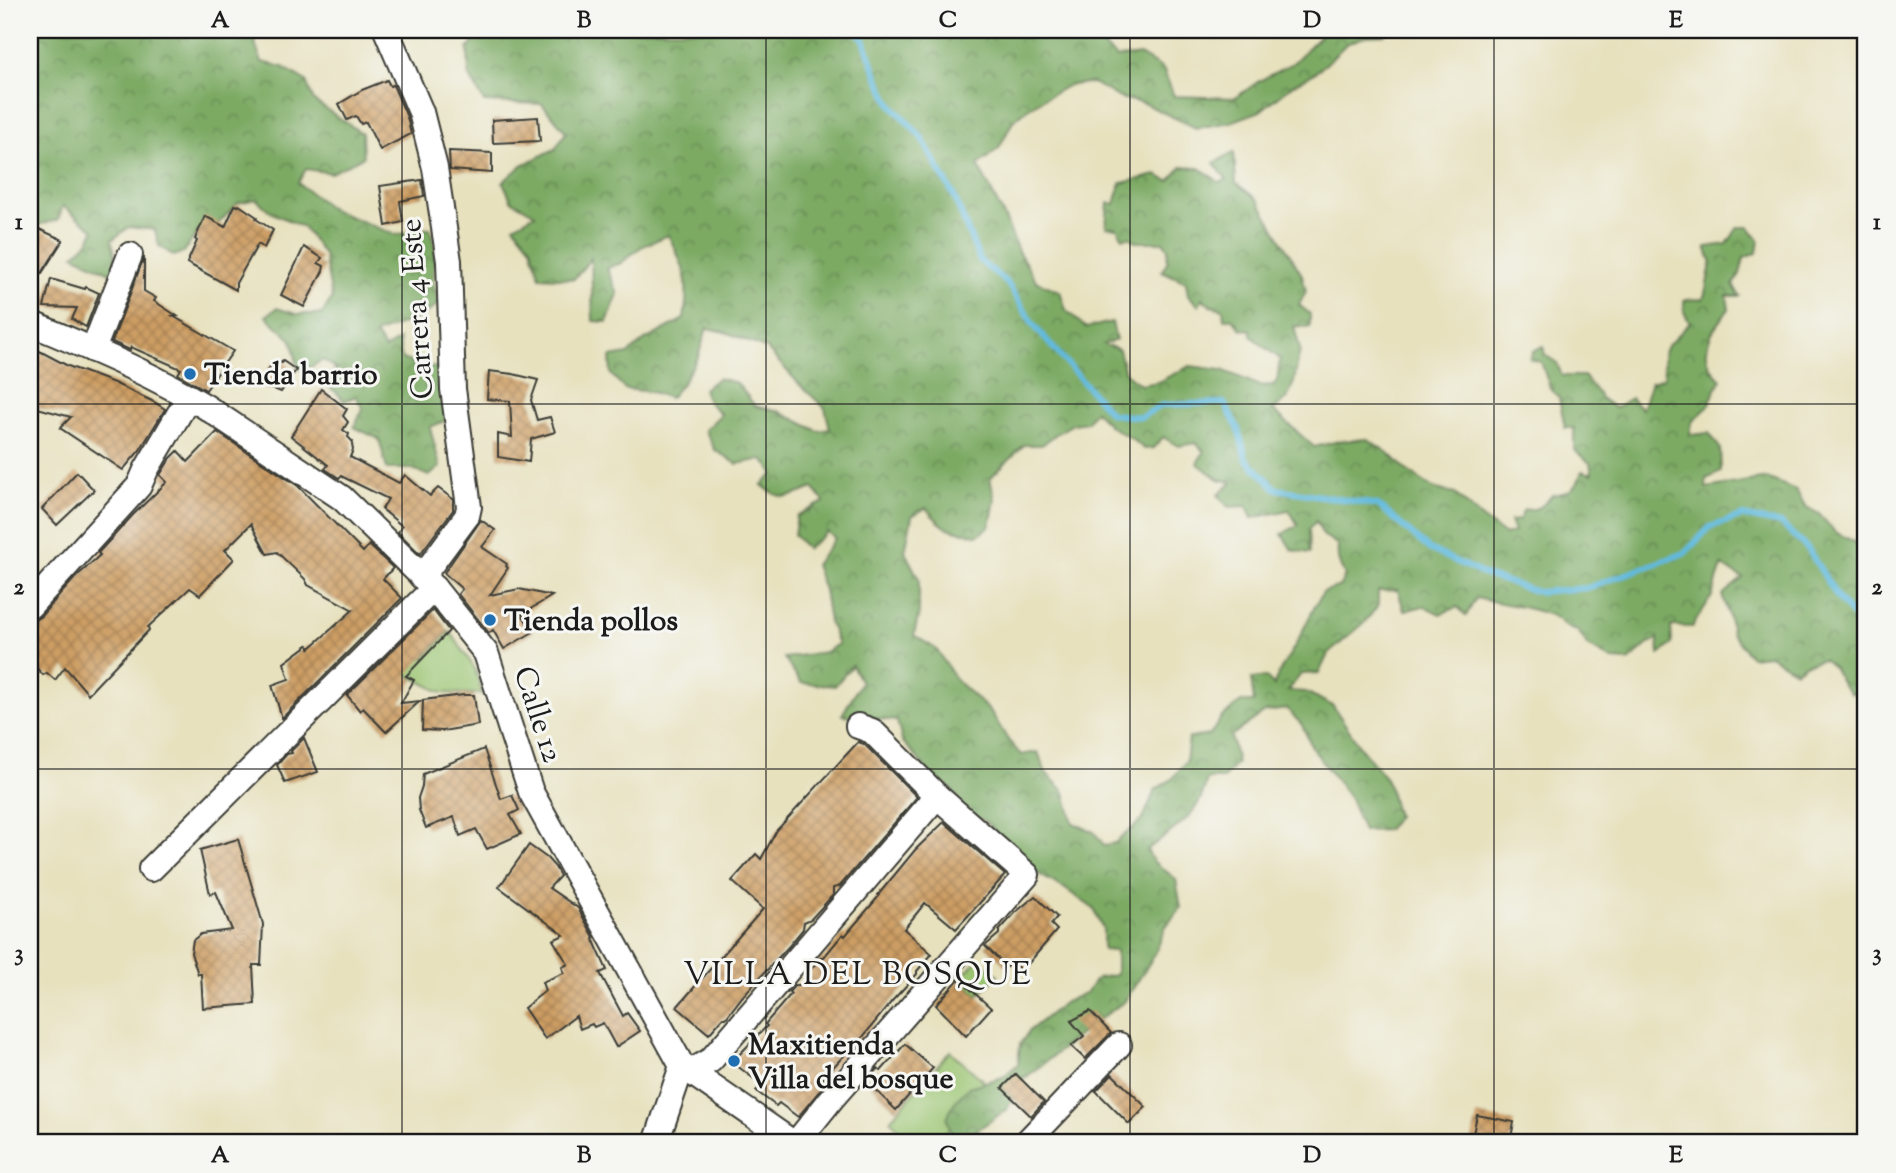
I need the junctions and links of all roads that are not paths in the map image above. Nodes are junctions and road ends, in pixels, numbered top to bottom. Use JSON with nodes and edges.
{"nodes":[{"id":1,"x":386,"y":30,"type":"edge"},
{"id":2,"x":130,"y":255,"type":"dead end"},
{"id":3,"x":30,"y":323,"type":"edge"},
{"id":4,"x":93,"y":350,"type":"junction"},
{"id":5,"x":189,"y":397,"type":"junction"},
{"id":6,"x":428,"y":582,"type":"junction"},
{"id":7,"x":30,"y":606,"type":"edge"},
{"id":8,"x":858,"y":726,"type":"dead end"},
{"id":9,"x":937,"y":796,"type":"junction"},
{"id":10,"x":151,"y":869,"type":"dead end"},
{"id":11,"x":1119,"y":1045,"type":"dead end"},
{"id":12,"x":687,"y":1069,"type":"junction"},
{"id":13,"x":656,"y":1143,"type":"edge"},
{"id":14,"x":795,"y":1143,"type":"edge"},
{"id":15,"x":1026,"y":1143,"type":"edge"}],
"edges":[{"from":1,"to":6,"type":"street","name":"Carrera 4 Este"},
{"from":2,"to":4,"type":"street"},
{"from":3,"to":4,"type":"street","name":"Calle 12"},
{"from":4,"to":5,"type":"street","name":"Calle 12"},
{"from":5,"to":6,"type":"street","name":"Calle 12"},
{"from":5,"to":7,"type":"street"},
{"from":6,"to":10,"type":"street","name":"Carrera 4 Este"},
{"from":6,"to":12,"type":"street","name":"Calle 12"},
{"from":8,"to":9,"type":"street"},
{"from":9,"to":12,"type":"street"},
{"from":9,"to":14,"type":"street"},
{"from":11,"to":15,"type":"street"},
{"from":12,"to":13,"type":"street"},
{"from":12,"to":14,"type":"street","name":"Calle 12"}]}
